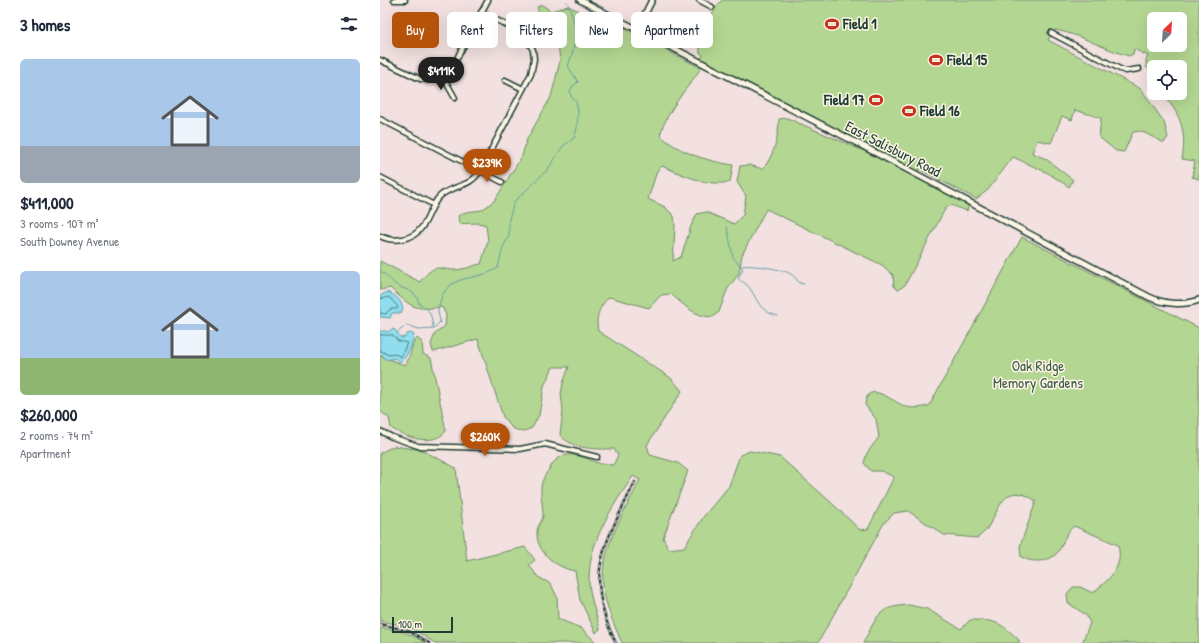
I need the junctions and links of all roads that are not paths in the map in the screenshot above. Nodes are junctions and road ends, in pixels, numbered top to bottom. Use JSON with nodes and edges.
{"nodes":[{"id":1,"x":394,"y":0,"type":"edge"},
{"id":2,"x":405,"y":0,"type":"edge"},
{"id":3,"x":488,"y":0,"type":"edge"},
{"id":4,"x":580,"y":0,"type":"edge"},
{"id":5,"x":652,"y":0,"type":"edge"},
{"id":6,"x":699,"y":0,"type":"edge"},
{"id":7,"x":712,"y":7,"type":"dead end"},
{"id":8,"x":481,"y":12,"type":"edge"},
{"id":9,"x":646,"y":12,"type":"edge"},
{"id":10,"x":498,"y":21,"type":"edge"},
{"id":11,"x":631,"y":27,"type":"edge"},
{"id":12,"x":1051,"y":33,"type":"dead end"},
{"id":13,"x":462,"y":48,"type":"edge"},
{"id":14,"x":672,"y":48,"type":"edge"},
{"id":15,"x":380,"y":60,"type":"edge"},
{"id":16,"x":1139,"y":69,"type":"dead end"},
{"id":17,"x":442,"y":75,"type":"junction"},
{"id":18,"x":505,"y":80,"type":"dead end"},
{"id":19,"x":523,"y":89,"type":"junction"},
{"id":20,"x":455,"y":98,"type":"dead end"},
{"id":21,"x":380,"y":119,"type":"edge"},
{"id":22,"x":480,"y":171,"type":"junction"},
{"id":23,"x":380,"y":177,"type":"edge"},
{"id":24,"x":502,"y":182,"type":"dead end"},
{"id":25,"x":434,"y":205,"type":"junction"},
{"id":26,"x":380,"y":236,"type":"edge"},
{"id":27,"x":1199,"y":300,"type":"edge"},
{"id":28,"x":380,"y":431,"type":"edge"},
{"id":29,"x":597,"y":457,"type":"dead end"}],
"edges":[{"from":1,"to":2,"type":"street"},
{"from":3,"to":8,"type":"street"},
{"from":4,"to":11,"type":"street","name":"East Salisbury Road"},
{"from":5,"to":9,"type":"street"},
{"from":6,"to":7,"type":"street"},
{"from":10,"to":19,"type":"street"},
{"from":12,"to":16,"type":"street"},
{"from":13,"to":17,"type":"street"},
{"from":14,"to":27,"type":"street","name":"East Salisbury Road"},
{"from":15,"to":17,"type":"street"},
{"from":17,"to":20,"type":"street"},
{"from":18,"to":19,"type":"street"},
{"from":19,"to":22,"type":"street"},
{"from":21,"to":22,"type":"street"},
{"from":22,"to":24,"type":"street"},
{"from":22,"to":25,"type":"street"},
{"from":23,"to":25,"type":"street"},
{"from":25,"to":26,"type":"street"},
{"from":28,"to":29,"type":"street"}]}
